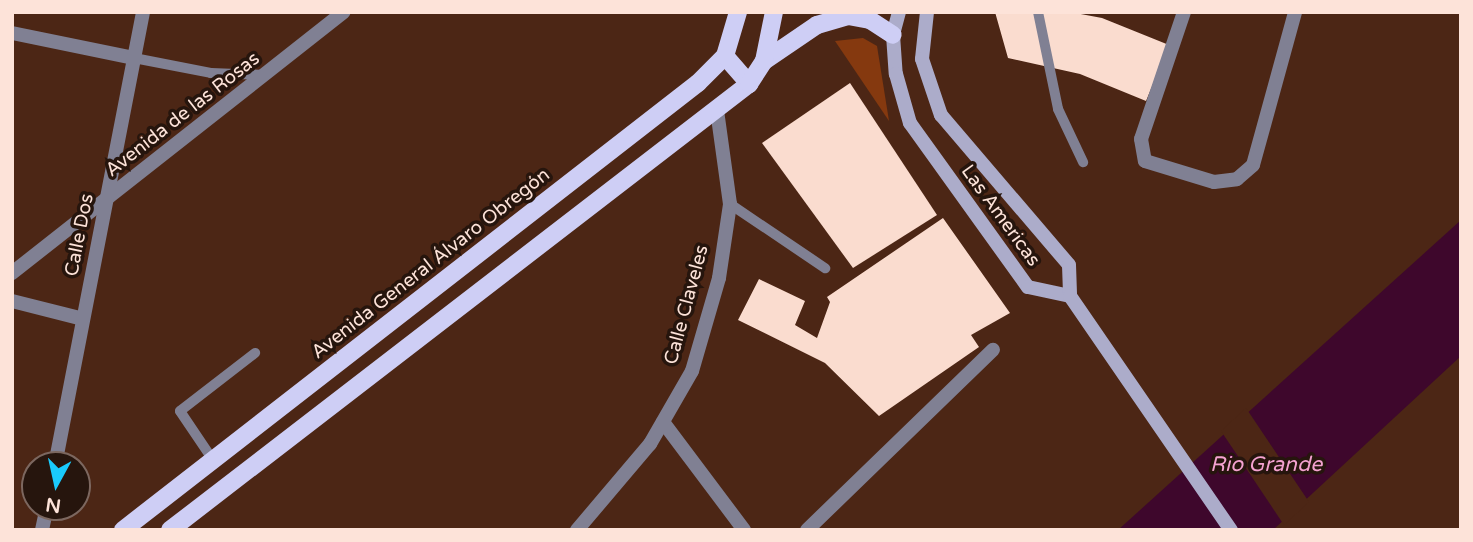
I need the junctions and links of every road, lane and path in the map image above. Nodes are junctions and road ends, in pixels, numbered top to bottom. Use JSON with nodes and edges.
{"nodes":[{"id":1,"x":144,"y":12,"type":"edge"},
{"id":2,"x":344,"y":12,"type":"edge"},
{"id":3,"x":738,"y":12,"type":"edge"},
{"id":4,"x":774,"y":12,"type":"edge"},
{"id":5,"x":899,"y":12,"type":"edge"},
{"id":6,"x":927,"y":12,"type":"edge"},
{"id":7,"x":1038,"y":12,"type":"edge"},
{"id":8,"x":1184,"y":12,"type":"edge"},
{"id":9,"x":1295,"y":12,"type":"edge"},
{"id":10,"x":12,"y":33,"type":"edge"},
{"id":11,"x":893,"y":35,"type":"junction"},
{"id":12,"x":725,"y":56,"type":"junction"},
{"id":13,"x":135,"y":58,"type":"junction"},
{"id":14,"x":764,"y":61,"type":"junction"},
{"id":15,"x":265,"y":75,"type":"junction"},
{"id":16,"x":749,"y":84,"type":"junction"},
{"id":17,"x":717,"y":110,"type":"junction"},
{"id":18,"x":1083,"y":162,"type":"dead end"},
{"id":19,"x":106,"y":201,"type":"junction"},
{"id":20,"x":730,"y":204,"type":"junction"},
{"id":21,"x":825,"y":268,"type":"dead end"},
{"id":22,"x":12,"y":273,"type":"edge"},
{"id":23,"x":1070,"y":296,"type":"junction"},
{"id":24,"x":12,"y":301,"type":"edge"},
{"id":25,"x":83,"y":319,"type":"junction"},
{"id":26,"x":993,"y":350,"type":"dead end"},
{"id":27,"x":255,"y":353,"type":"dead end"},
{"id":28,"x":345,"y":358,"type":"junction"},
{"id":29,"x":361,"y":381,"type":"junction"},
{"id":30,"x":663,"y":422,"type":"junction"},
{"id":31,"x":58,"y":451,"type":"edge"},
{"id":32,"x":212,"y":460,"type":"junction"},
{"id":33,"x":1228,"y":525,"type":"edge"},
{"id":34,"x":123,"y":530,"type":"edge"},
{"id":35,"x":170,"y":530,"type":"edge"},
{"id":36,"x":577,"y":530,"type":"edge"},
{"id":37,"x":744,"y":530,"type":"edge"},
{"id":38,"x":807,"y":530,"type":"edge"}],
"edges":[{"from":1,"to":13,"type":"street","name":"Calle Dos"},
{"from":2,"to":15,"type":"street","name":"Avenida de las Rosas"},
{"from":3,"to":12,"type":"main road","name":"Avenida General Álvaro Obregón"},
{"from":4,"to":14,"type":"main road"},
{"from":5,"to":11,"type":"main road","name":"Las Americas"},
{"from":6,"to":23,"type":"main road","name":"Las Americas"},
{"from":7,"to":18,"type":"lane"},
{"from":8,"to":9,"type":"street"},
{"from":10,"to":13,"type":"street"},
{"from":11,"to":14,"type":"main road"},
{"from":11,"to":23,"type":"main road","name":"Las Americas"},
{"from":12,"to":16,"type":"main road"},
{"from":12,"to":28,"type":"main road","name":"Avenida General Álvaro Obregón"},
{"from":13,"to":15,"type":"lane"},
{"from":13,"to":19,"type":"street","name":"Calle Dos"},
{"from":14,"to":16,"type":"main road"},
{"from":15,"to":19,"type":"street","name":"Avenida de las Rosas"},
{"from":16,"to":17,"type":"main road"},
{"from":17,"to":20,"type":"street","name":"Calle Claveles"},
{"from":17,"to":29,"type":"main road"},
{"from":19,"to":22,"type":"street","name":"Avenida de las Rosas"},
{"from":19,"to":25,"type":"street","name":"Calle Dos"},
{"from":20,"to":21,"type":"lane"},
{"from":20,"to":30,"type":"street","name":"Calle Claveles"},
{"from":23,"to":33,"type":"main road"},
{"from":24,"to":25,"type":"street"},
{"from":25,"to":31,"type":"street","name":"Calle Dos"},
{"from":26,"to":38,"type":"street"},
{"from":27,"to":32,"type":"lane"},
{"from":28,"to":29,"type":"main road"},
{"from":28,"to":32,"type":"main road","name":"Avenida General Álvaro Obregón"},
{"from":29,"to":35,"type":"main road"},
{"from":30,"to":36,"type":"street","name":"Calle Claveles"},
{"from":30,"to":37,"type":"street"},
{"from":32,"to":34,"type":"main road","name":"Avenida General Álvaro Obregón"}]}
